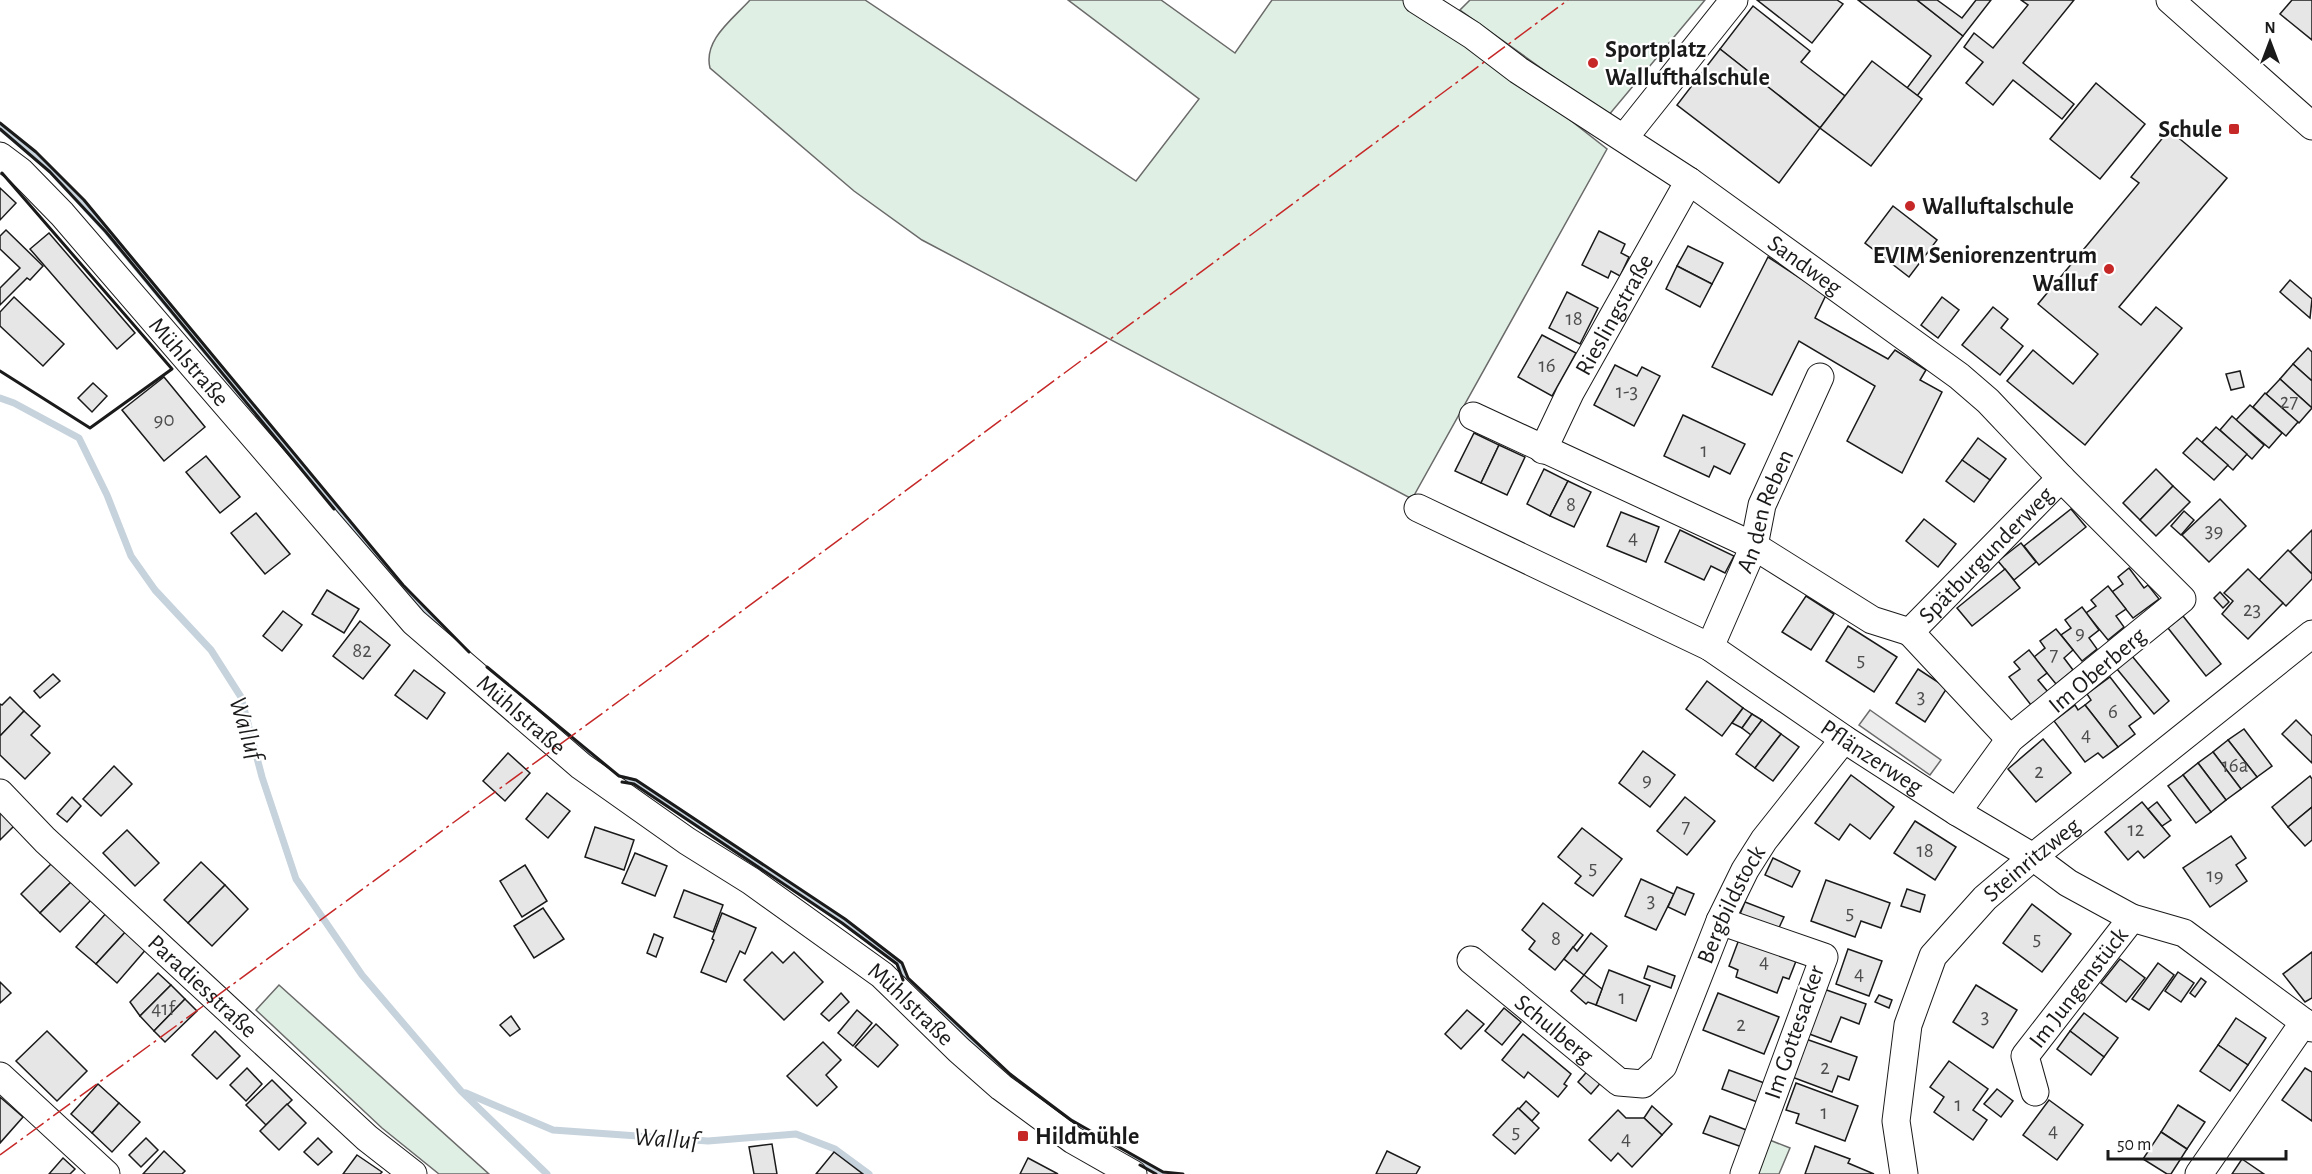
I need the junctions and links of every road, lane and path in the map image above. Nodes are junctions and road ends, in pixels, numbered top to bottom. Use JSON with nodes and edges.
{"nodes":[{"id":1,"x":1417,"y":0,"type":"edge"},
{"id":2,"x":1734,"y":0,"type":"edge"},
{"id":3,"x":2170,"y":0,"type":"edge"},
{"id":4,"x":2312,"y":126,"type":"edge"},
{"id":5,"x":1624,"y":138,"type":"junction"},
{"id":6,"x":0,"y":156,"type":"edge"},
{"id":7,"x":1689,"y":181,"type":"junction"},
{"id":8,"x":1820,"y":377,"type":"dead end"},
{"id":9,"x":1473,"y":416,"type":"dead end"},
{"id":10,"x":1543,"y":450,"type":"junction"},
{"id":11,"x":2061,"y":478,"type":"junction"},
{"id":12,"x":1418,"y":508,"type":"dead end"},
{"id":13,"x":1754,"y":546,"type":"junction"},
{"id":14,"x":2182,"y":599,"type":"joint"},
{"id":15,"x":1910,"y":632,"type":"junction"},
{"id":16,"x":2312,"y":634,"type":"edge"},
{"id":17,"x":1710,"y":646,"type":"junction"},
{"id":18,"x":1844,"y":739,"type":"junction"},
{"id":19,"x":2010,"y":740,"type":"junction"},
{"id":20,"x":0,"y":793,"type":"edge"},
{"id":21,"x":1957,"y":812,"type":"junction"},
{"id":22,"x":2033,"y":856,"type":"junction"},
{"id":23,"x":2132,"y":918,"type":"junction"},
{"id":24,"x":1720,"y":921,"type":"junction"},
{"id":25,"x":1471,"y":960,"type":"dead end"},
{"id":26,"x":2308,"y":1025,"type":"edge"},
{"id":27,"x":0,"y":1076,"type":"edge"},
{"id":28,"x":1643,"y":1083,"type":"joint"},
{"id":29,"x":2035,"y":1092,"type":"dead end"},
{"id":30,"x":106,"y":1174,"type":"edge"},
{"id":31,"x":413,"y":1174,"type":"edge"},
{"id":32,"x":1132,"y":1174,"type":"edge"},
{"id":33,"x":1744,"y":1174,"type":"edge"},
{"id":34,"x":1904,"y":1174,"type":"edge"},
{"id":35,"x":2199,"y":1174,"type":"edge"}],
"edges":[{"from":1,"to":5,"type":"street","name":"Sandweg"},
{"from":2,"to":5,"type":"street"},
{"from":3,"to":4,"type":"street"},
{"from":5,"to":7,"type":"street","name":"Sandweg"},
{"from":6,"to":32,"type":"street","name":"Mühlstraße"},
{"from":7,"to":10,"type":"street","name":"Rieslingstraße"},
{"from":7,"to":11,"type":"street","name":"Sandweg"},
{"from":8,"to":13,"type":"street","name":"An den Reben"},
{"from":9,"to":10,"type":"street"},
{"from":10,"to":13,"type":"street"},
{"from":11,"to":14,"type":"street","name":"Sandweg"},
{"from":11,"to":15,"type":"street","name":"Spätburgunderweg"},
{"from":12,"to":17,"type":"street","name":"Pflänzerweg"},
{"from":13,"to":15,"type":"street","name":"Spätburgunderweg"},
{"from":13,"to":17,"type":"street","name":"An den Reben"},
{"from":14,"to":19,"type":"street","name":"Im Oberberg"},
{"from":15,"to":19,"type":"street"},
{"from":16,"to":22,"type":"street","name":"Steinritzweg"},
{"from":17,"to":18,"type":"street","name":"Pflänzerweg"},
{"from":18,"to":21,"type":"street","name":"Pflänzerweg"},
{"from":18,"to":24,"type":"street","name":"Bergbildstock"},
{"from":19,"to":21,"type":"street","name":"Im Oberberg"},
{"from":20,"to":31,"type":"street","name":"Paradiesstraße"},
{"from":21,"to":22,"type":"street","name":"Pflänzerweg"},
{"from":22,"to":23,"type":"street","name":"Pflänzerweg"},
{"from":22,"to":34,"type":"street","name":"Steinritzweg"},
{"from":23,"to":26,"type":"street","name":"Pflänzerweg"},
{"from":23,"to":29,"type":"street","name":"Im Jungenstück"},
{"from":24,"to":28,"type":"street","name":"Bergbildstock"},
{"from":24,"to":33,"type":"street","name":"Im Gottesacker"},
{"from":25,"to":28,"type":"street","name":"Schulberg"},
{"from":26,"to":35,"type":"street"},
{"from":27,"to":30,"type":"street"}]}
